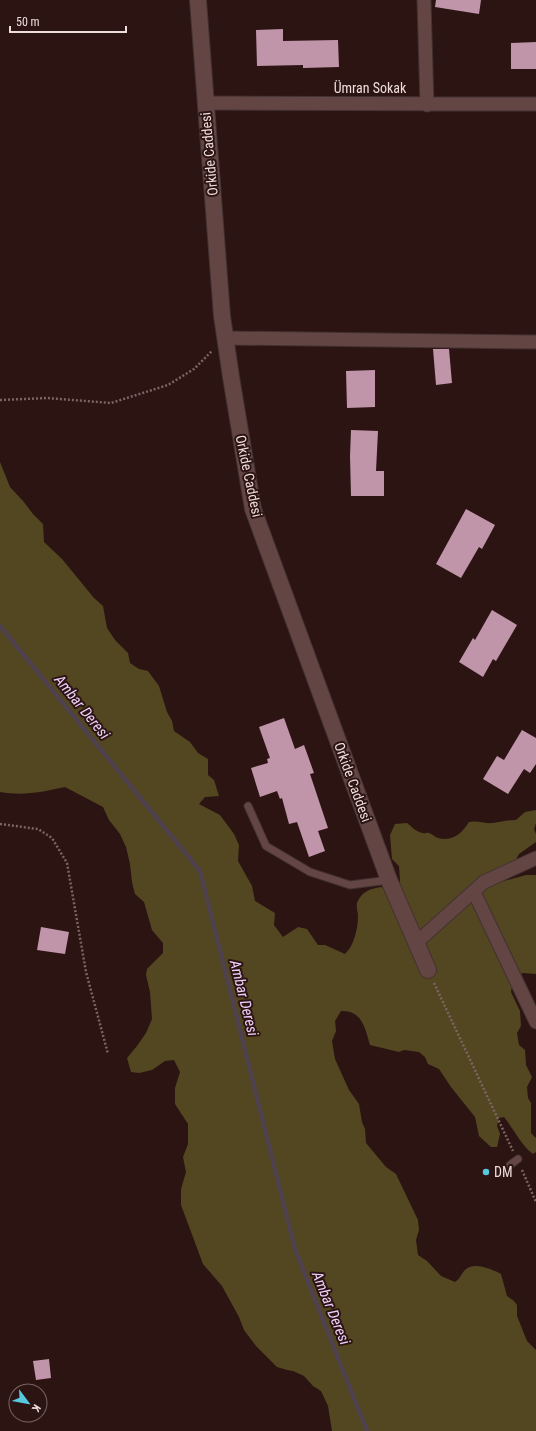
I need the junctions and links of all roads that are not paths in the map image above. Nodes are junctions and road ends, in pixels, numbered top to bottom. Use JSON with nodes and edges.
{"nodes":[{"id":1,"x":198,"y":0,"type":"edge"},
{"id":2,"x":424,"y":0,"type":"edge"},
{"id":3,"x":205,"y":103,"type":"junction"},
{"id":4,"x":536,"y":104,"type":"edge"},
{"id":5,"x":427,"y":105,"type":"junction"},
{"id":6,"x":225,"y":338,"type":"junction"},
{"id":7,"x":536,"y":342,"type":"edge"},
{"id":8,"x":248,"y":806,"type":"dead end"},
{"id":9,"x":536,"y":858,"type":"edge"},
{"id":10,"x":389,"y":880,"type":"junction"},
{"id":11,"x":474,"y":892,"type":"junction"},
{"id":12,"x":416,"y":943,"type":"junction"},
{"id":13,"x":428,"y":970,"type":"road end"},
{"id":14,"x":536,"y":1022,"type":"edge"},
{"id":15,"x":518,"y":1160,"type":"road end"},
{"id":16,"x":510,"y":1165,"type":"dead end"}],
"edges":[{"from":1,"to":3,"type":"street","name":"Orkide Caddesi"},
{"from":2,"to":5,"type":"street"},
{"from":3,"to":5,"type":"street","name":"Ümran Sokak"},
{"from":3,"to":6,"type":"street","name":"Orkide Caddesi"},
{"from":4,"to":5,"type":"street","name":"Ümran Sokak"},
{"from":6,"to":7,"type":"street"},
{"from":6,"to":10,"type":"street","name":"Orkide Caddesi"},
{"from":8,"to":10,"type":"lane"},
{"from":9,"to":11,"type":"street"},
{"from":10,"to":12,"type":"street","name":"Orkide Caddesi"},
{"from":11,"to":12,"type":"street"},
{"from":11,"to":14,"type":"street"},
{"from":12,"to":13,"type":"street","name":"Orkide Caddesi"},
{"from":15,"to":16,"type":"lane"}]}
